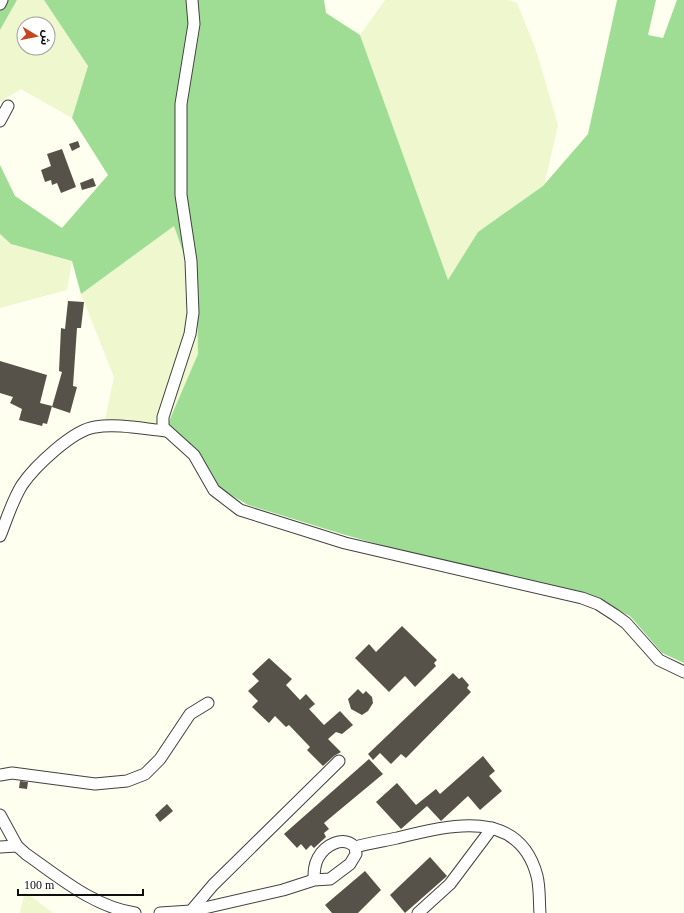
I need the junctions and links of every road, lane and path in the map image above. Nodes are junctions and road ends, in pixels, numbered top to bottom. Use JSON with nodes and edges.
{"nodes":[{"id":1,"x":2,"y":0,"type":"edge"},
{"id":2,"x":192,"y":0,"type":"edge"},
{"id":3,"x":0,"y":4,"type":"edge"},
{"id":4,"x":8,"y":106,"type":"dead end"},
{"id":5,"x":0,"y":121,"type":"edge"},
{"id":6,"x":166,"y":431,"type":"junction"},
{"id":7,"x":0,"y":536,"type":"edge"},
{"id":8,"x":684,"y":672,"type":"edge"},
{"id":9,"x":208,"y":703,"type":"dead end"},
{"id":10,"x":339,"y":761,"type":"dead end"},
{"id":11,"x":0,"y":775,"type":"edge"},
{"id":12,"x":0,"y":816,"type":"edge"},
{"id":13,"x":492,"y":828,"type":"junction"},
{"id":14,"x":17,"y":846,"type":"junction"},
{"id":15,"x":0,"y":847,"type":"edge"},
{"id":16,"x":355,"y":847,"type":"junction"},
{"id":17,"x":314,"y":880,"type":"junction"},
{"id":18,"x":191,"y":911,"type":"junction"},
{"id":19,"x":135,"y":913,"type":"edge"},
{"id":20,"x":160,"y":913,"type":"edge"},
{"id":21,"x":418,"y":913,"type":"edge"},
{"id":22,"x":540,"y":913,"type":"edge"}],
"edges":[{"from":1,"to":3,"type":"street"},
{"from":2,"to":6,"type":"street"},
{"from":4,"to":5,"type":"street"},
{"from":6,"to":7,"type":"street"},
{"from":6,"to":8,"type":"street"},
{"from":9,"to":11,"type":"street"},
{"from":10,"to":18,"type":"street"},
{"from":12,"to":14,"type":"street"},
{"from":13,"to":16,"type":"street"},
{"from":13,"to":21,"type":"street"},
{"from":13,"to":22,"type":"street"},
{"from":14,"to":15,"type":"street"},
{"from":14,"to":19,"type":"street"},
{"from":16,"to":17,"type":"street"},
{"from":16,"to":17,"type":"street"},
{"from":17,"to":18,"type":"street"},
{"from":18,"to":20,"type":"street"}]}
